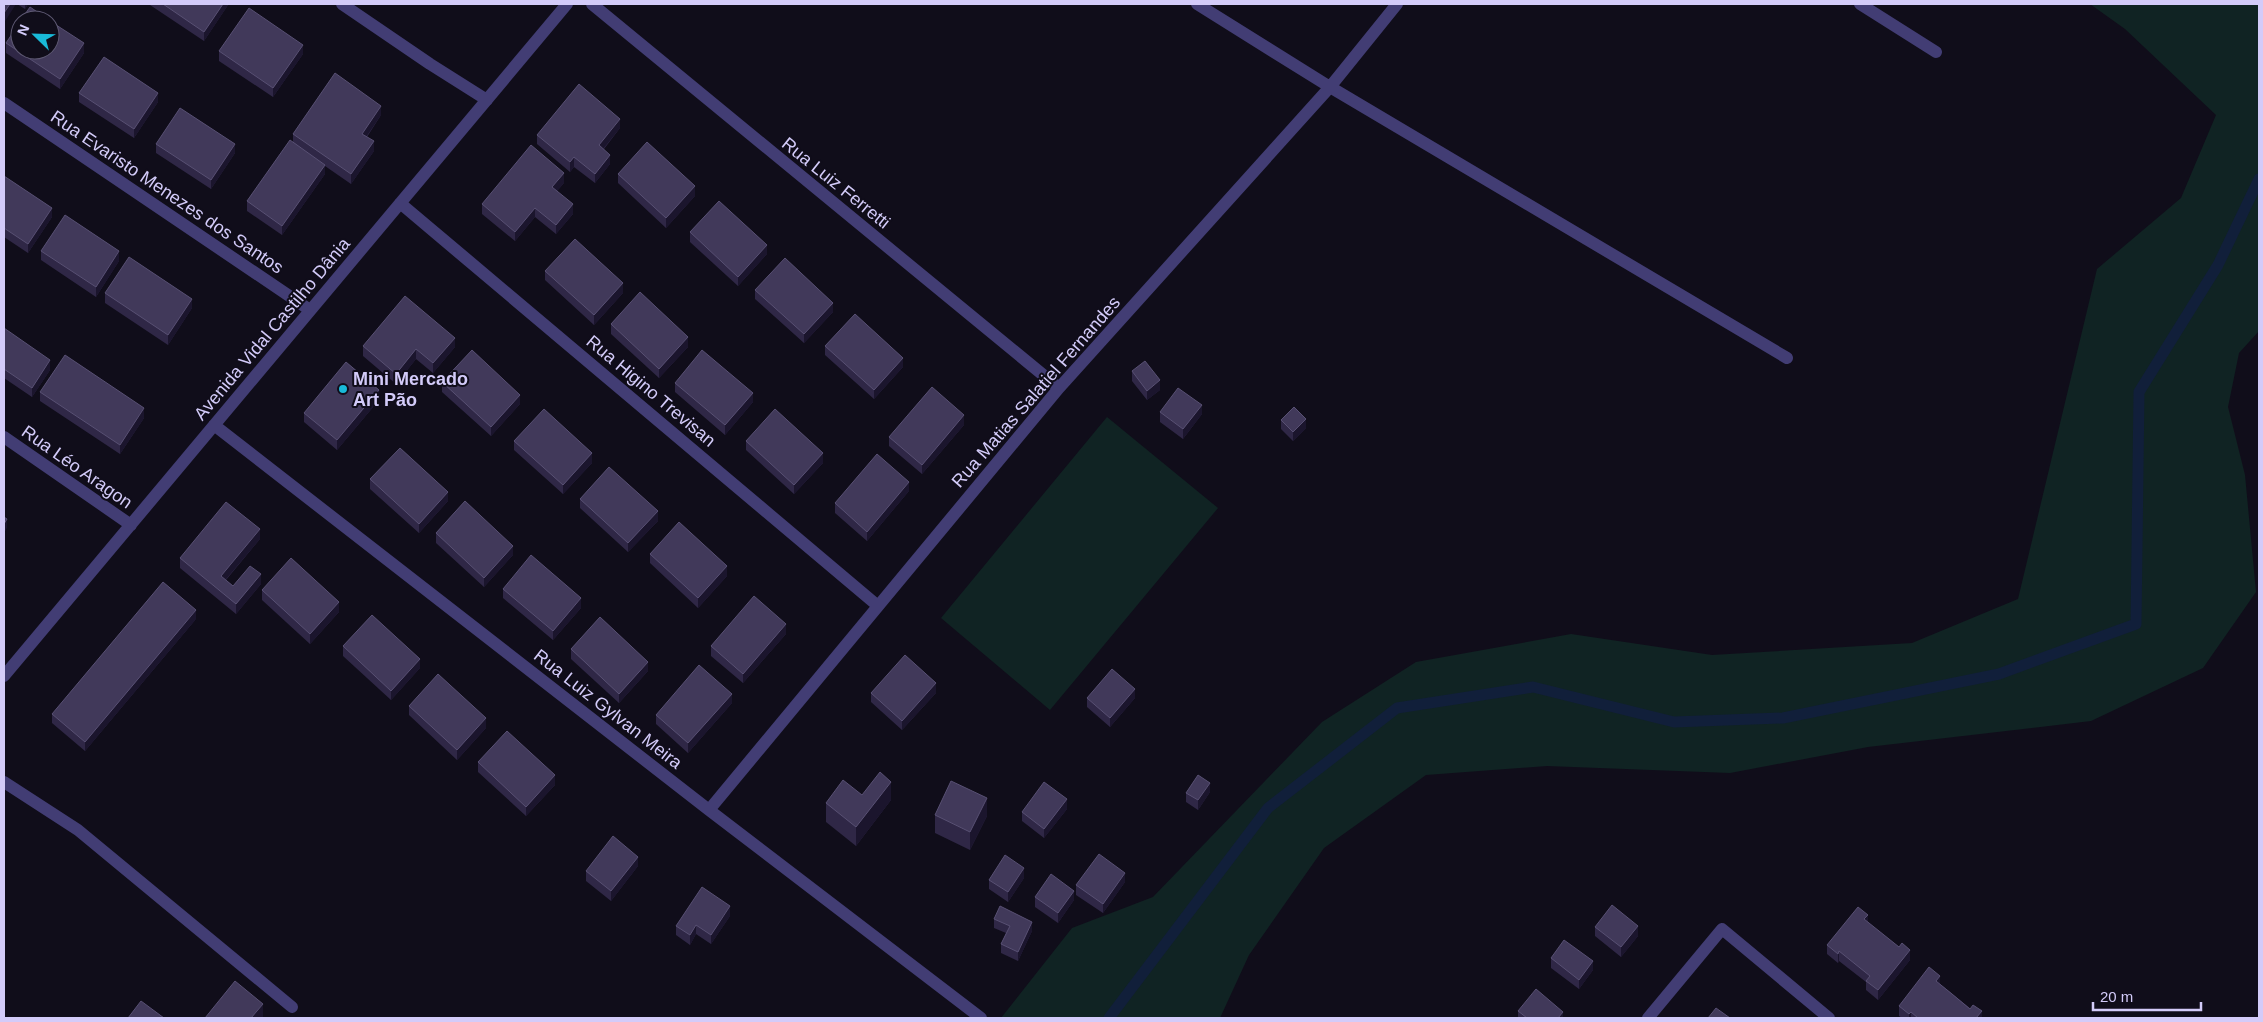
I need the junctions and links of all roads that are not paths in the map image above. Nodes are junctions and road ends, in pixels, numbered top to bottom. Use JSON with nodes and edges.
{"nodes":[{"id":1,"x":342,"y":4,"type":"edge"},
{"id":2,"x":567,"y":4,"type":"edge"},
{"id":3,"x":592,"y":4,"type":"edge"},
{"id":4,"x":1197,"y":4,"type":"edge"},
{"id":5,"x":1397,"y":4,"type":"edge"},
{"id":6,"x":1860,"y":4,"type":"edge"},
{"id":7,"x":1936,"y":52,"type":"dead end"},
{"id":8,"x":1330,"y":87,"type":"junction"},
{"id":9,"x":487,"y":100,"type":"junction"},
{"id":10,"x":4,"y":102,"type":"edge"},
{"id":11,"x":400,"y":203,"type":"junction"},
{"id":12,"x":310,"y":310,"type":"junction"},
{"id":13,"x":1787,"y":358,"type":"dead end"},
{"id":14,"x":1059,"y":388,"type":"junction"},
{"id":15,"x":214,"y":425,"type":"junction"},
{"id":16,"x":4,"y":437,"type":"edge"},
{"id":17,"x":131,"y":525,"type":"junction"},
{"id":18,"x":878,"y":606,"type":"junction"},
{"id":19,"x":4,"y":676,"type":"edge"},
{"id":20,"x":4,"y":782,"type":"edge"},
{"id":21,"x":708,"y":810,"type":"junction"},
{"id":22,"x":292,"y":1007,"type":"dead end"},
{"id":23,"x":982,"y":1018,"type":"edge"},
{"id":24,"x":1648,"y":1018,"type":"edge"},
{"id":25,"x":1829,"y":1018,"type":"edge"}],
"edges":[{"from":1,"to":9,"type":"street"},
{"from":2,"to":9,"type":"street","name":"Avenida Vidal Castilho Dânia"},
{"from":3,"to":14,"type":"street","name":"Rua Luiz Ferretti"},
{"from":4,"to":8,"type":"street"},
{"from":5,"to":8,"type":"street","name":"Rua Matias Salatiel Fernandes"},
{"from":6,"to":7,"type":"street"},
{"from":8,"to":13,"type":"street"},
{"from":8,"to":14,"type":"street","name":"Rua Matias Salatiel Fernandes"},
{"from":9,"to":11,"type":"street","name":"Avenida Vidal Castilho Dânia"},
{"from":10,"to":12,"type":"street","name":"Rua Evaristo Menezes dos Santos"},
{"from":11,"to":12,"type":"street","name":"Avenida Vidal Castilho Dânia"},
{"from":11,"to":18,"type":"street","name":"Rua Higino Trevisan"},
{"from":12,"to":15,"type":"street","name":"Avenida Vidal Castilho Dânia"},
{"from":14,"to":18,"type":"street","name":"Rua Matias Salatiel Fernandes"},
{"from":15,"to":17,"type":"street","name":"Avenida Vidal Castilho Dânia"},
{"from":15,"to":21,"type":"street","name":"Rua Luiz Gylvan Meira"},
{"from":16,"to":17,"type":"street","name":"Rua Léo Aragon"},
{"from":17,"to":19,"type":"street","name":"Avenida Vidal Castilho Dânia"},
{"from":18,"to":21,"type":"street","name":"Rua Matias Salatiel Fernandes"},
{"from":20,"to":22,"type":"street"},
{"from":21,"to":23,"type":"street","name":"Rua Luiz Gylvan Meira"},
{"from":24,"to":25,"type":"street"}]}
